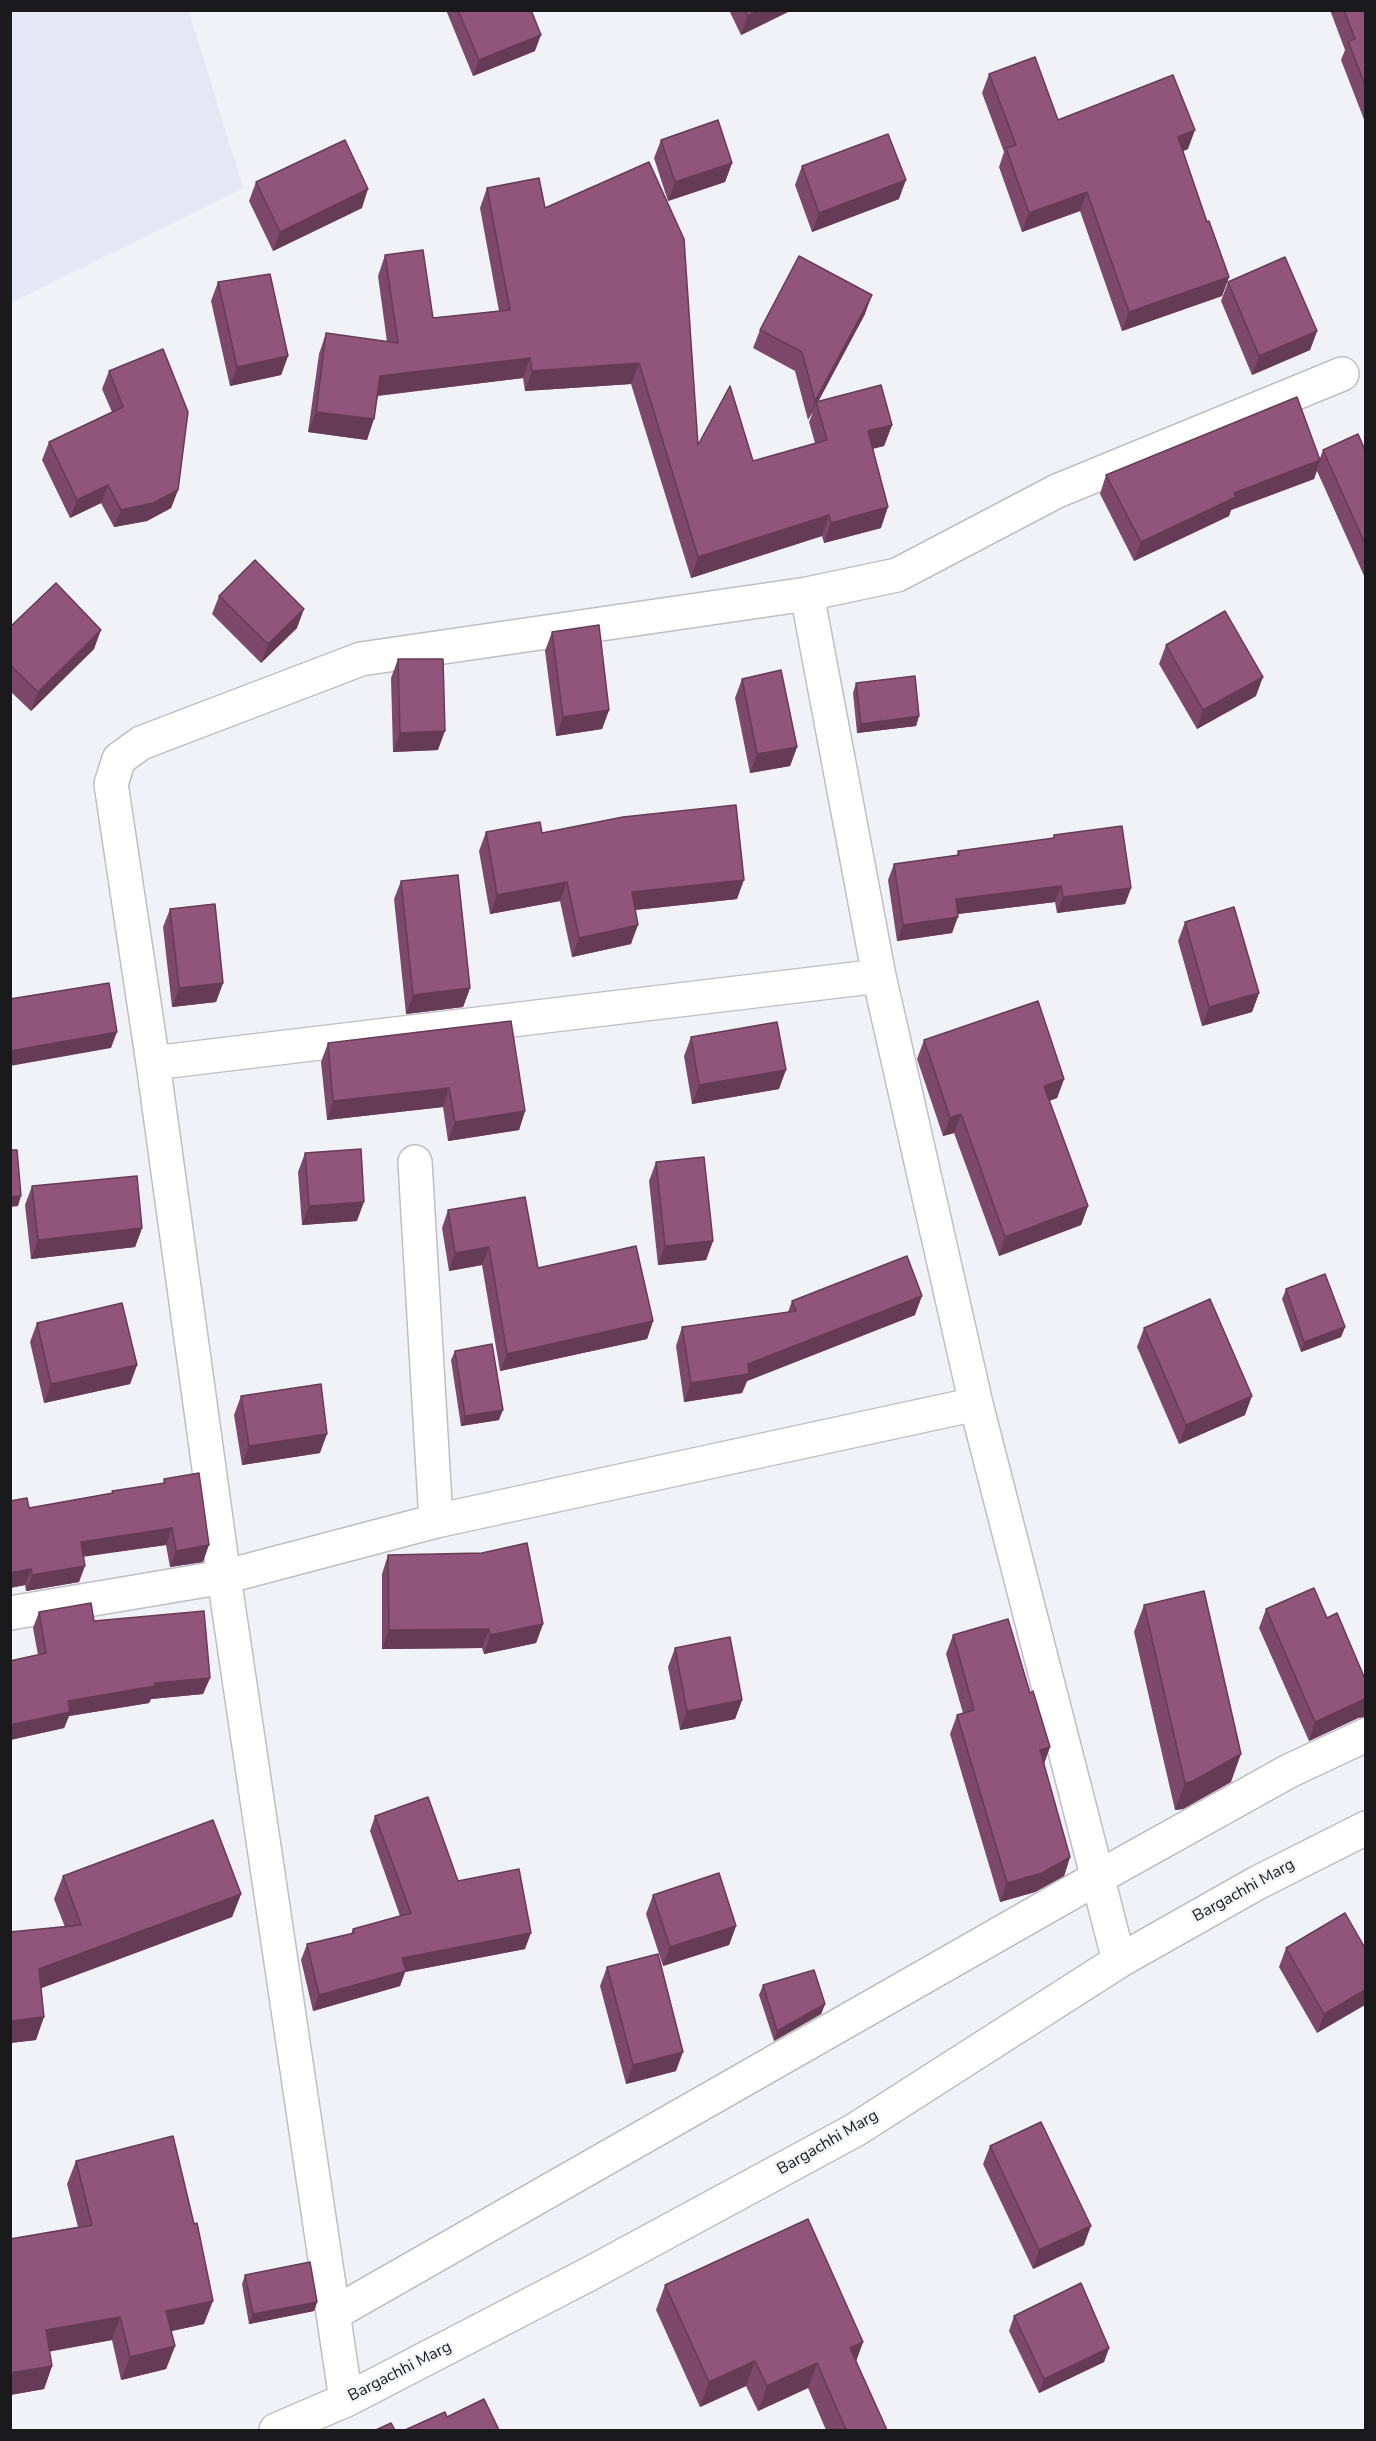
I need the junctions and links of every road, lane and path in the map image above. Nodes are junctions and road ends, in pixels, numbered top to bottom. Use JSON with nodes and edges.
{"nodes":[{"id":1,"x":1342,"y":374,"type":"dead end"},
{"id":2,"x":807,"y":594,"type":"junction"},
{"id":3,"x":879,"y":976,"type":"junction"},
{"id":4,"x":153,"y":1063,"type":"junction"},
{"id":5,"x":415,"y":1162,"type":"dead end"},
{"id":6,"x":976,"y":1404,"type":"junction"},
{"id":7,"x":436,"y":1521,"type":"junction"},
{"id":8,"x":224,"y":1577,"type":"junction"},
{"id":9,"x":10,"y":1613,"type":"edge"},
{"id":10,"x":1365,"y":1736,"type":"edge"},
{"id":11,"x":1365,"y":1828,"type":"edge"},
{"id":12,"x":1097,"y":1878,"type":"junction"},
{"id":13,"x":1119,"y":1961,"type":"junction"},
{"id":14,"x":333,"y":2314,"type":"junction"},
{"id":15,"x":346,"y":2400,"type":"junction"},
{"id":16,"x":276,"y":2430,"type":"edge"}],
"edges":[{"from":1,"to":2,"type":"street"},
{"from":2,"to":3,"type":"street"},
{"from":2,"to":4,"type":"street"},
{"from":3,"to":4,"type":"street"},
{"from":3,"to":6,"type":"street"},
{"from":4,"to":8,"type":"street"},
{"from":5,"to":7,"type":"street"},
{"from":6,"to":7,"type":"street"},
{"from":6,"to":12,"type":"street"},
{"from":7,"to":8,"type":"street"},
{"from":8,"to":9,"type":"street"},
{"from":8,"to":14,"type":"street"},
{"from":10,"to":12,"type":"street"},
{"from":11,"to":13,"type":"street","name":"Bargachhi Marg"},
{"from":12,"to":13,"type":"street"},
{"from":12,"to":14,"type":"street"},
{"from":13,"to":15,"type":"street","name":"Bargachhi Marg"},
{"from":14,"to":15,"type":"street"},
{"from":15,"to":16,"type":"street","name":"Bargachhi Marg"}]}
